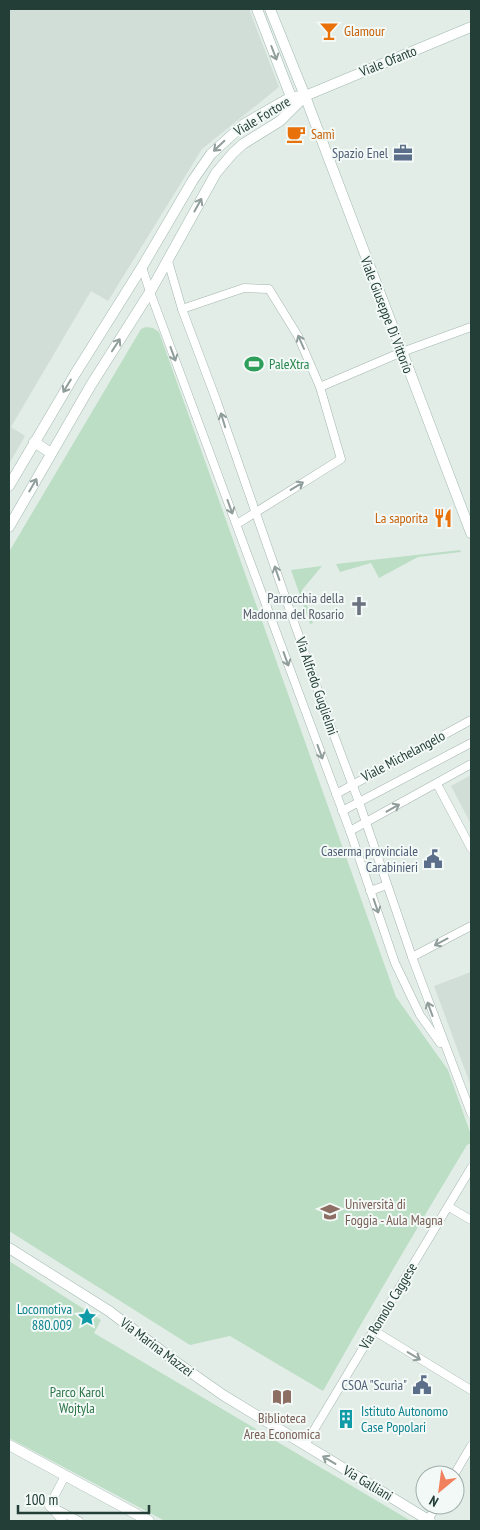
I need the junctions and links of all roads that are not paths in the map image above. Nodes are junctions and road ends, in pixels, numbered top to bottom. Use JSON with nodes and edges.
{"nodes":[{"id":1,"x":257,"y":9,"type":"edge"},
{"id":2,"x":270,"y":9,"type":"edge"},
{"id":3,"x":471,"y":27,"type":"edge"},
{"id":4,"x":291,"y":96,"type":"junction"},
{"id":5,"x":305,"y":96,"type":"junction"},
{"id":6,"x":168,"y":262,"type":"junction"},
{"id":7,"x":142,"y":267,"type":"junction"},
{"id":8,"x":150,"y":292,"type":"junction"},
{"id":9,"x":182,"y":309,"type":"junction"},
{"id":10,"x":471,"y":328,"type":"edge"},
{"id":11,"x":402,"y":352,"type":"junction"},
{"id":12,"x":320,"y":387,"type":"junction"},
{"id":13,"x":34,"y":442,"type":"junction"},
{"id":14,"x":51,"y":453,"type":"junction"},
{"id":15,"x":9,"y":486,"type":"edge"},
{"id":16,"x":255,"y":511,"type":"junction"},
{"id":17,"x":236,"y":524,"type":"junction"},
{"id":18,"x":9,"y":527,"type":"edge"},
{"id":19,"x":471,"y":533,"type":"edge"},
{"id":20,"x":471,"y":720,"type":"edge"},
{"id":21,"x":471,"y":743,"type":"edge"},
{"id":22,"x":471,"y":764,"type":"edge"},
{"id":23,"x":352,"y":784,"type":"junction"},
{"id":24,"x":437,"y":784,"type":"junction"},
{"id":25,"x":336,"y":794,"type":"junction"},
{"id":26,"x":359,"y":802,"type":"junction"},
{"id":27,"x":342,"y":811,"type":"junction"},
{"id":28,"x":366,"y":822,"type":"junction"},
{"id":29,"x":350,"y":831,"type":"junction"},
{"id":30,"x":471,"y":848,"type":"edge"},
{"id":31,"x":387,"y":885,"type":"junction"},
{"id":32,"x":370,"y":891,"type":"junction"},
{"id":33,"x":471,"y":926,"type":"edge"},
{"id":34,"x":412,"y":957,"type":"junction"},
{"id":35,"x":448,"y":1054,"type":"junction"},
{"id":36,"x":471,"y":1113,"type":"edge"},
{"id":37,"x":471,"y":1168,"type":"edge"},
{"id":38,"x":449,"y":1207,"type":"junction"},
{"id":39,"x":471,"y":1220,"type":"edge"},
{"id":40,"x":9,"y":1248,"type":"edge"},
{"id":41,"x":373,"y":1330,"type":"junction"},
{"id":42,"x":471,"y":1390,"type":"edge"},
{"id":43,"x":9,"y":1445,"type":"edge"},
{"id":44,"x":305,"y":1445,"type":"junction"},
{"id":45,"x":471,"y":1446,"type":"edge"},
{"id":46,"x":460,"y":1465,"type":"edge"},
{"id":47,"x":65,"y":1476,"type":"junction"},
{"id":48,"x":50,"y":1506,"type":"junction"},
{"id":49,"x":63,"y":1521,"type":"edge"},
{"id":50,"x":79,"y":1521,"type":"edge"},
{"id":51,"x":149,"y":1521,"type":"edge"},
{"id":52,"x":429,"y":1521,"type":"edge"}],
"edges":[{"from":1,"to":4,"type":"main road","one_way":true},
{"from":2,"to":5,"type":"main road","name":"Viale Giuseppe Di Vittorio"},
{"from":3,"to":5,"type":"main road","name":"Viale Ofanto"},
{"from":4,"to":5,"type":"main road","name":"Viale Fortore"},
{"from":4,"to":7,"type":"main road","name":"Viale Fortore","one_way":true},
{"from":6,"to":5,"type":"main road","name":"Viale Fortore","one_way":true},
{"from":5,"to":11,"type":"main road","name":"Viale Giuseppe Di Vittorio"},
{"from":6,"to":8,"type":"main road","name":"Viale Fortore"},
{"from":6,"to":9,"type":"street","name":"Via Alfredo Guglielmi"},
{"from":7,"to":8,"type":"street","name":"Via Alfredo Guglielmi"},
{"from":7,"to":13,"type":"main road","name":"Viale Fortore","one_way":true},
{"from":14,"to":8,"type":"main road","name":"Viale Fortore","one_way":true},
{"from":8,"to":17,"type":"street","name":"Via Alfredo Guglielmi","one_way":true},
{"from":12,"to":9,"type":"street","one_way":true},
{"from":16,"to":9,"type":"street","name":"Via Alfredo Guglielmi","one_way":true},
{"from":10,"to":11,"type":"street"},
{"from":11,"to":12,"type":"street"},
{"from":11,"to":19,"type":"main road","name":"Viale Giuseppe Di Vittorio"},
{"from":16,"to":12,"type":"street","one_way":true},
{"from":13,"to":14,"type":"main road"},
{"from":13,"to":15,"type":"main road","name":"Viale Fortore"},
{"from":18,"to":14,"type":"main road","name":"Viale Fortore","one_way":true},
{"from":16,"to":17,"type":"street"},
{"from":23,"to":16,"type":"street","name":"Via Alfredo Guglielmi","one_way":true},
{"from":17,"to":25,"type":"street","name":"Via Alfredo Guglielmi","one_way":true},
{"from":20,"to":23,"type":"street","name":"Viale Michelangelo"},
{"from":21,"to":26,"type":"street","name":"Viale Michelangelo"},
{"from":22,"to":24,"type":"street"},
{"from":23,"to":25,"type":"street","name":"Viale Michelangelo"},
{"from":23,"to":26,"type":"street","name":"Via Alfredo Guglielmi"},
{"from":28,"to":24,"type":"street","one_way":true},
{"from":24,"to":30,"type":"street"},
{"from":25,"to":27,"type":"street","name":"Via Alfredo Guglielmi"},
{"from":26,"to":27,"type":"street","name":"Viale Michelangelo"},
{"from":26,"to":28,"type":"street","name":"Via Alfredo Guglielmi"},
{"from":27,"to":29,"type":"street","name":"Via Alfredo Guglielmi"},
{"from":28,"to":29,"type":"street"},
{"from":28,"to":31,"type":"street","name":"Via Alfredo Guglielmi"},
{"from":29,"to":32,"type":"street","name":"Via Alfredo Guglielmi"},
{"from":31,"to":32,"type":"street"},
{"from":31,"to":34,"type":"street","name":"Via Alfredo Guglielmi"},
{"from":32,"to":35,"type":"street","name":"Via Alfredo Guglielmi","one_way":true},
{"from":33,"to":34,"type":"street","one_way":true},
{"from":35,"to":34,"type":"street","name":"Via Alfredo Guglielmi","one_way":true},
{"from":35,"to":36,"type":"street","name":"Via Alfredo Guglielmi"},
{"from":37,"to":38,"type":"street","name":"Via Romolo Caggese"},
{"from":38,"to":39,"type":"street"},
{"from":38,"to":41,"type":"street","name":"Via Romolo Caggese"},
{"from":40,"to":44,"type":"main road","name":"Via Marina Mazzei"},
{"from":41,"to":42,"type":"street","one_way":true},
{"from":41,"to":44,"type":"street","name":"Via Romolo Caggese"},
{"from":43,"to":47,"type":"main road"},
{"from":52,"to":44,"type":"main road","name":"Via Galliani","one_way":true},
{"from":45,"to":46,"type":"street"},
{"from":47,"to":48,"type":"street"},
{"from":47,"to":51,"type":"main road"},
{"from":48,"to":49,"type":"street"},
{"from":48,"to":50,"type":"street"}]}
